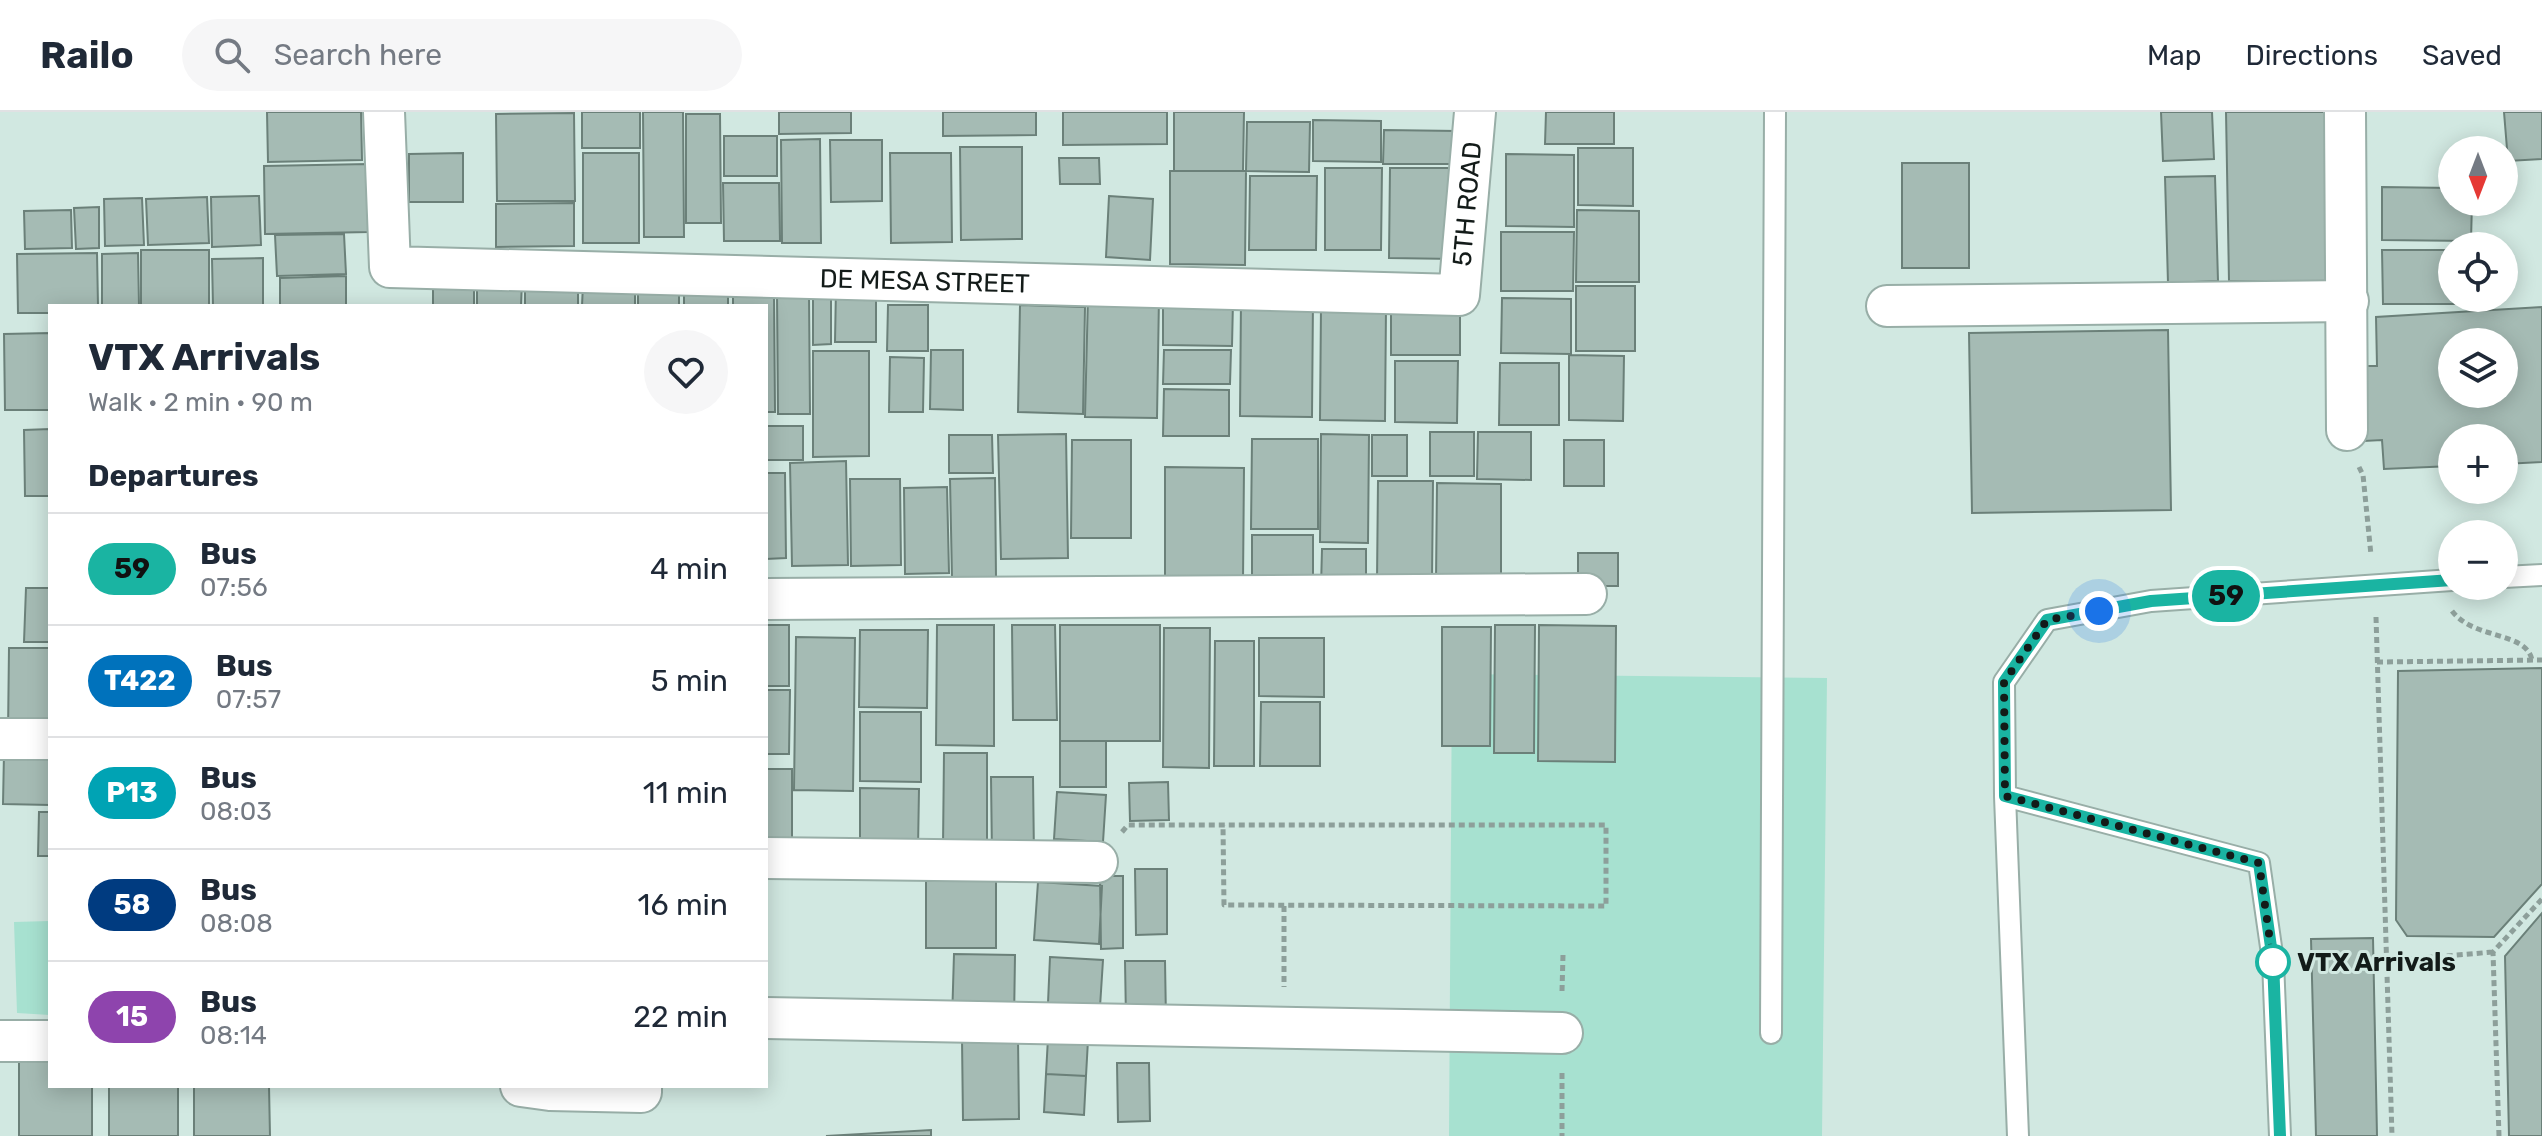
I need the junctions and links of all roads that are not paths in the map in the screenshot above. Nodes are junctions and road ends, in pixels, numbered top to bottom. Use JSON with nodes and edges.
{"nodes":[{"id":1,"x":384,"y":112,"type":"edge"},
{"id":2,"x":1475,"y":112,"type":"edge"},
{"id":3,"x":1775,"y":112,"type":"edge"},
{"id":4,"x":2345,"y":112,"type":"edge"},
{"id":5,"x":1459,"y":295,"type":"joint"},
{"id":6,"x":2348,"y":301,"type":"junction"},
{"id":7,"x":1887,"y":306,"type":"dead end"},
{"id":8,"x":2350,"y":443,"type":"road end"},
{"id":9,"x":2542,"y":575,"type":"edge"},
{"id":10,"x":2518,"y":576,"type":"edge"},
{"id":11,"x":2438,"y":581,"type":"edge"},
{"id":12,"x":1586,"y":594,"type":"dead end"},
{"id":13,"x":768,"y":599,"type":"edge"},
{"id":14,"x":0,"y":739,"type":"edge"},
{"id":15,"x":48,"y":739,"type":"edge"},
{"id":16,"x":2005,"y":796,"type":"junction"},
{"id":17,"x":768,"y":858,"type":"edge"},
{"id":18,"x":1097,"y":862,"type":"road end"},
{"id":19,"x":768,"y":1018,"type":"edge"},
{"id":20,"x":1562,"y":1033,"type":"dead end"},
{"id":21,"x":1771,"y":1033,"type":"dead end"},
{"id":22,"x":0,"y":1041,"type":"edge"},
{"id":23,"x":48,"y":1041,"type":"edge"},
{"id":24,"x":536,"y":1088,"type":"edge"},
{"id":25,"x":641,"y":1089,"type":"edge"},
{"id":26,"x":2018,"y":1136,"type":"edge"},
{"id":27,"x":2280,"y":1136,"type":"edge"}],
"edges":[{"from":1,"to":5,"type":"street","name":"DE MESA STREET"},
{"from":2,"to":5,"type":"street","name":"5TH ROAD"},
{"from":3,"to":21,"type":"lane"},
{"from":4,"to":6,"type":"street"},
{"from":6,"to":7,"type":"street"},
{"from":6,"to":8,"type":"street"},
{"from":9,"to":10,"type":"lane"},
{"from":11,"to":16,"type":"lane"},
{"from":12,"to":13,"type":"street"},
{"from":14,"to":15,"type":"street"},
{"from":16,"to":26,"type":"lane"},
{"from":16,"to":27,"type":"lane"},
{"from":17,"to":18,"type":"street"},
{"from":19,"to":20,"type":"street"},
{"from":22,"to":23,"type":"street"},
{"from":24,"to":25,"type":"street"}]}
